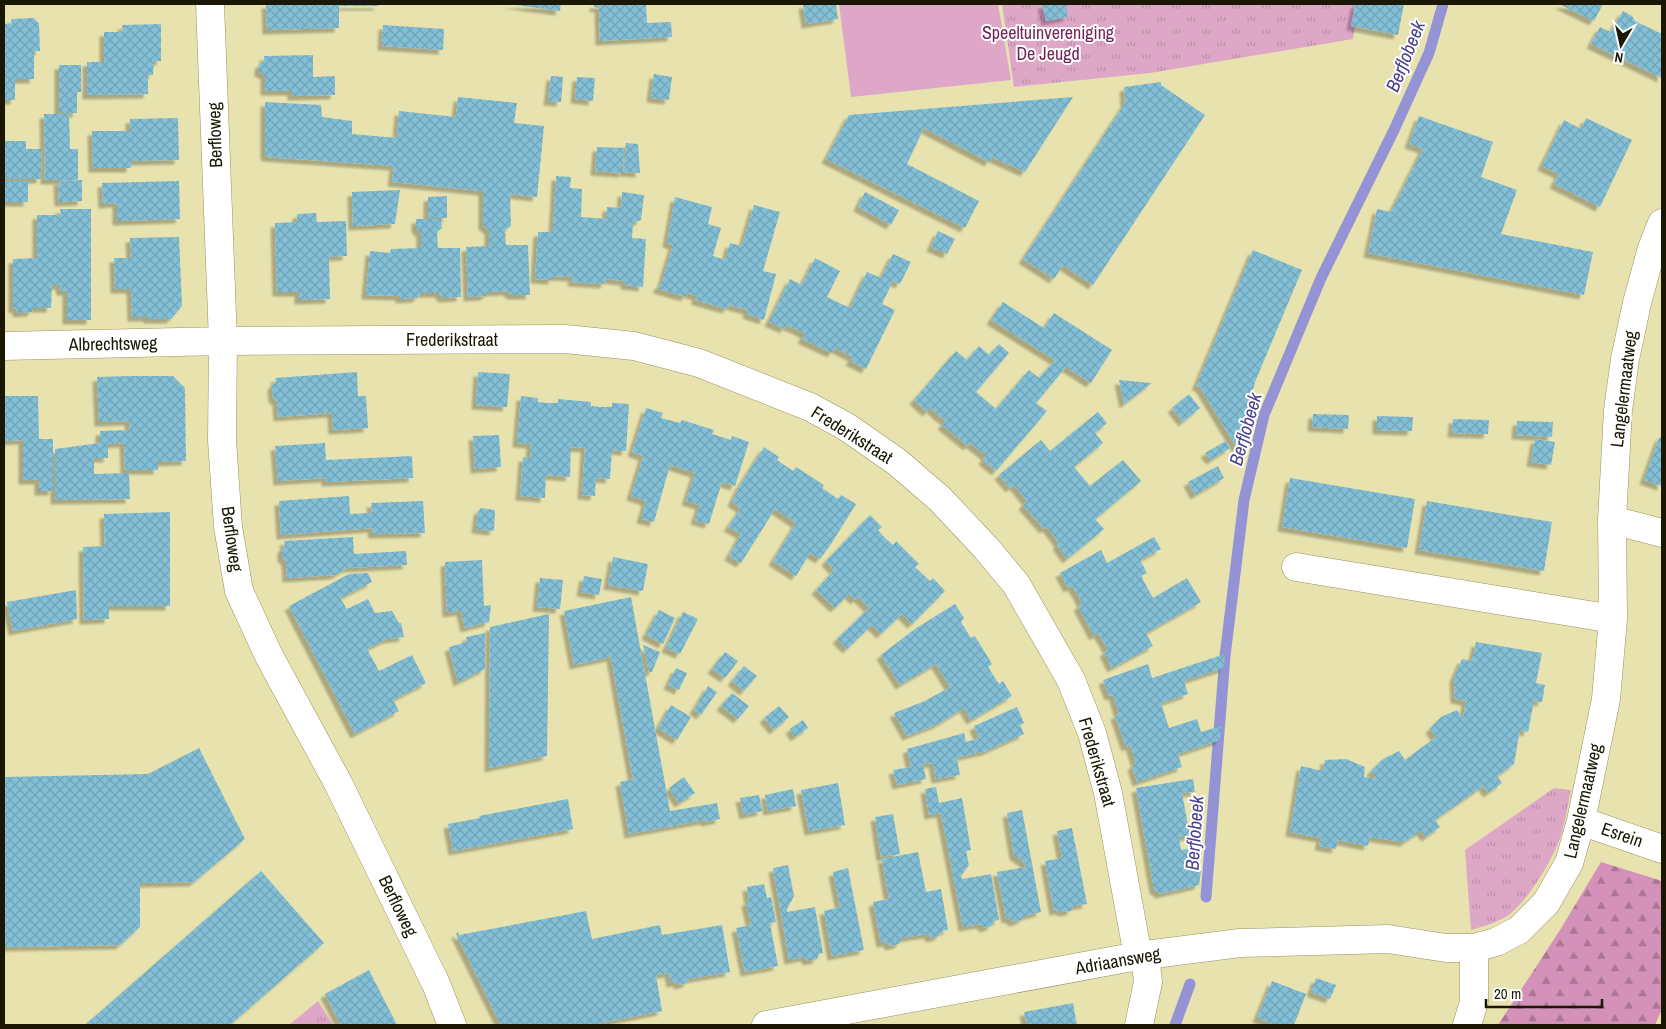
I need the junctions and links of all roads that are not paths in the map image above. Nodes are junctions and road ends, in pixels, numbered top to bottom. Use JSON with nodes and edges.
{"nodes":[{"id":1,"x":210,"y":4,"type":"edge"},
{"id":2,"x":1662,"y":222,"type":"edge"},
{"id":3,"x":223,"y":341,"type":"junction"},
{"id":4,"x":4,"y":346,"type":"edge"},
{"id":5,"x":1612,"y":520,"type":"junction"},
{"id":6,"x":1662,"y":533,"type":"edge"},
{"id":7,"x":1296,"y":567,"type":"dead end"},
{"id":8,"x":1613,"y":619,"type":"junction"},
{"id":9,"x":1581,"y":821,"type":"junction"},
{"id":10,"x":1662,"y":849,"type":"edge"},
{"id":11,"x":1474,"y":948,"type":"junction"},
{"id":12,"x":1142,"y":956,"type":"junction"},
{"id":13,"x":452,"y":1025,"type":"edge"},
{"id":14,"x":766,"y":1025,"type":"edge"},
{"id":15,"x":1139,"y":1025,"type":"edge"},
{"id":16,"x":1467,"y":1025,"type":"edge"}],
"edges":[{"from":1,"to":3,"type":"street","name":"Berfloweg"},
{"from":2,"to":5,"type":"street","name":"Langelermaatweg"},
{"from":3,"to":4,"type":"street","name":"Albrechtsweg"},
{"from":3,"to":12,"type":"street","name":"Frederikstraat"},
{"from":3,"to":13,"type":"street","name":"Berfloweg"},
{"from":5,"to":6,"type":"street"},
{"from":5,"to":8,"type":"street","name":"Langelermaatweg"},
{"from":7,"to":8,"type":"street"},
{"from":8,"to":9,"type":"street","name":"Langelermaatweg"},
{"from":9,"to":10,"type":"street","name":"Esrein"},
{"from":9,"to":11,"type":"street","name":"Langelermaatweg"},
{"from":11,"to":12,"type":"street","name":"Adriaansweg"},
{"from":11,"to":16,"type":"street"},
{"from":12,"to":14,"type":"street","name":"Adriaansweg"},
{"from":12,"to":15,"type":"street","name":"Frederikstraat"}]}
